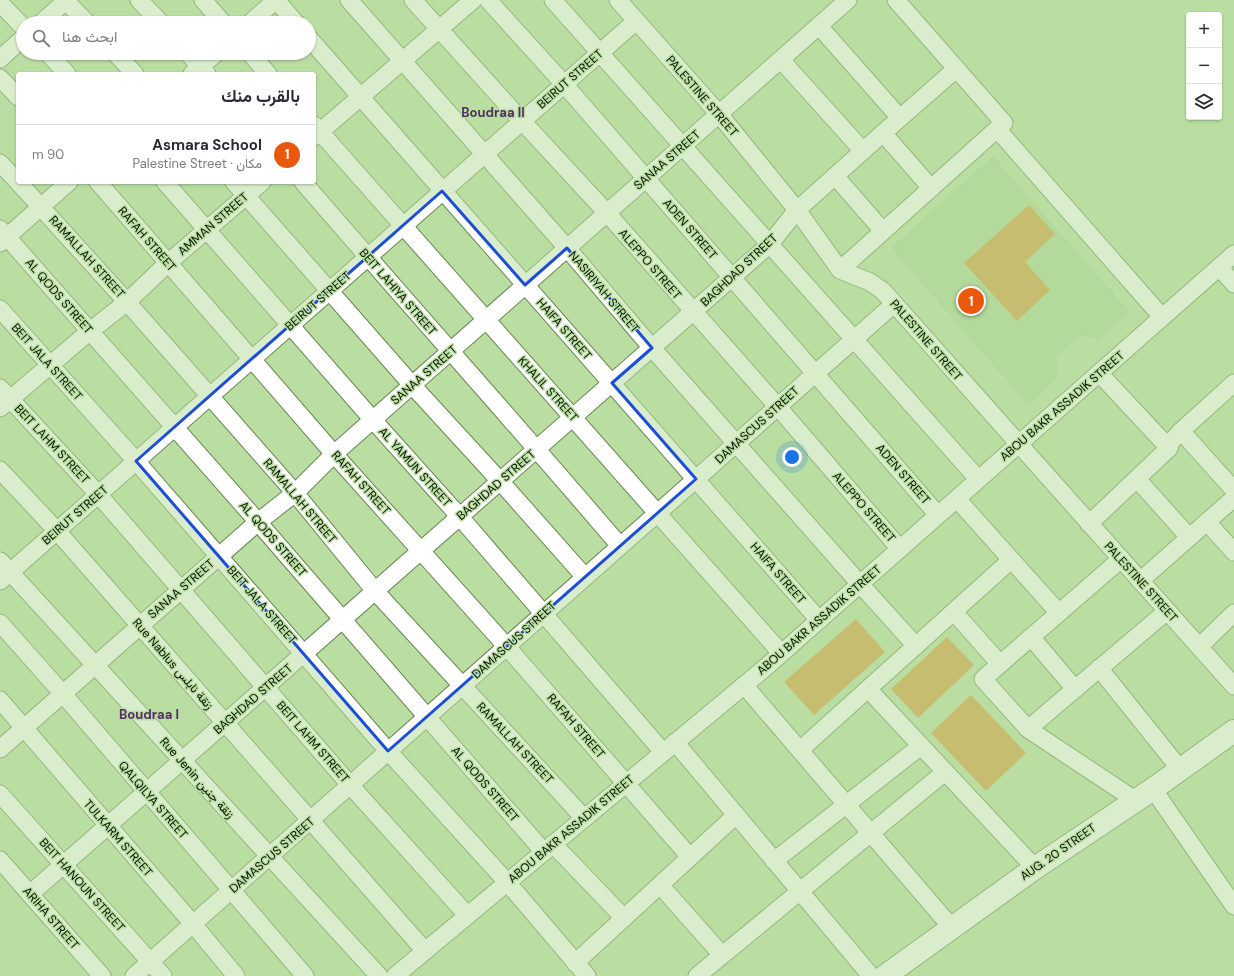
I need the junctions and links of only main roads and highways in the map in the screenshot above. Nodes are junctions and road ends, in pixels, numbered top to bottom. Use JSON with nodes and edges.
{"nodes":[{"id":1,"x":1234,"y":731,"type":"edge"},
{"id":2,"x":885,"y":976,"type":"edge"}],
"edges":[{"from":1,"to":2,"type":"main road","name":"AUG. 20 STREET"}]}
